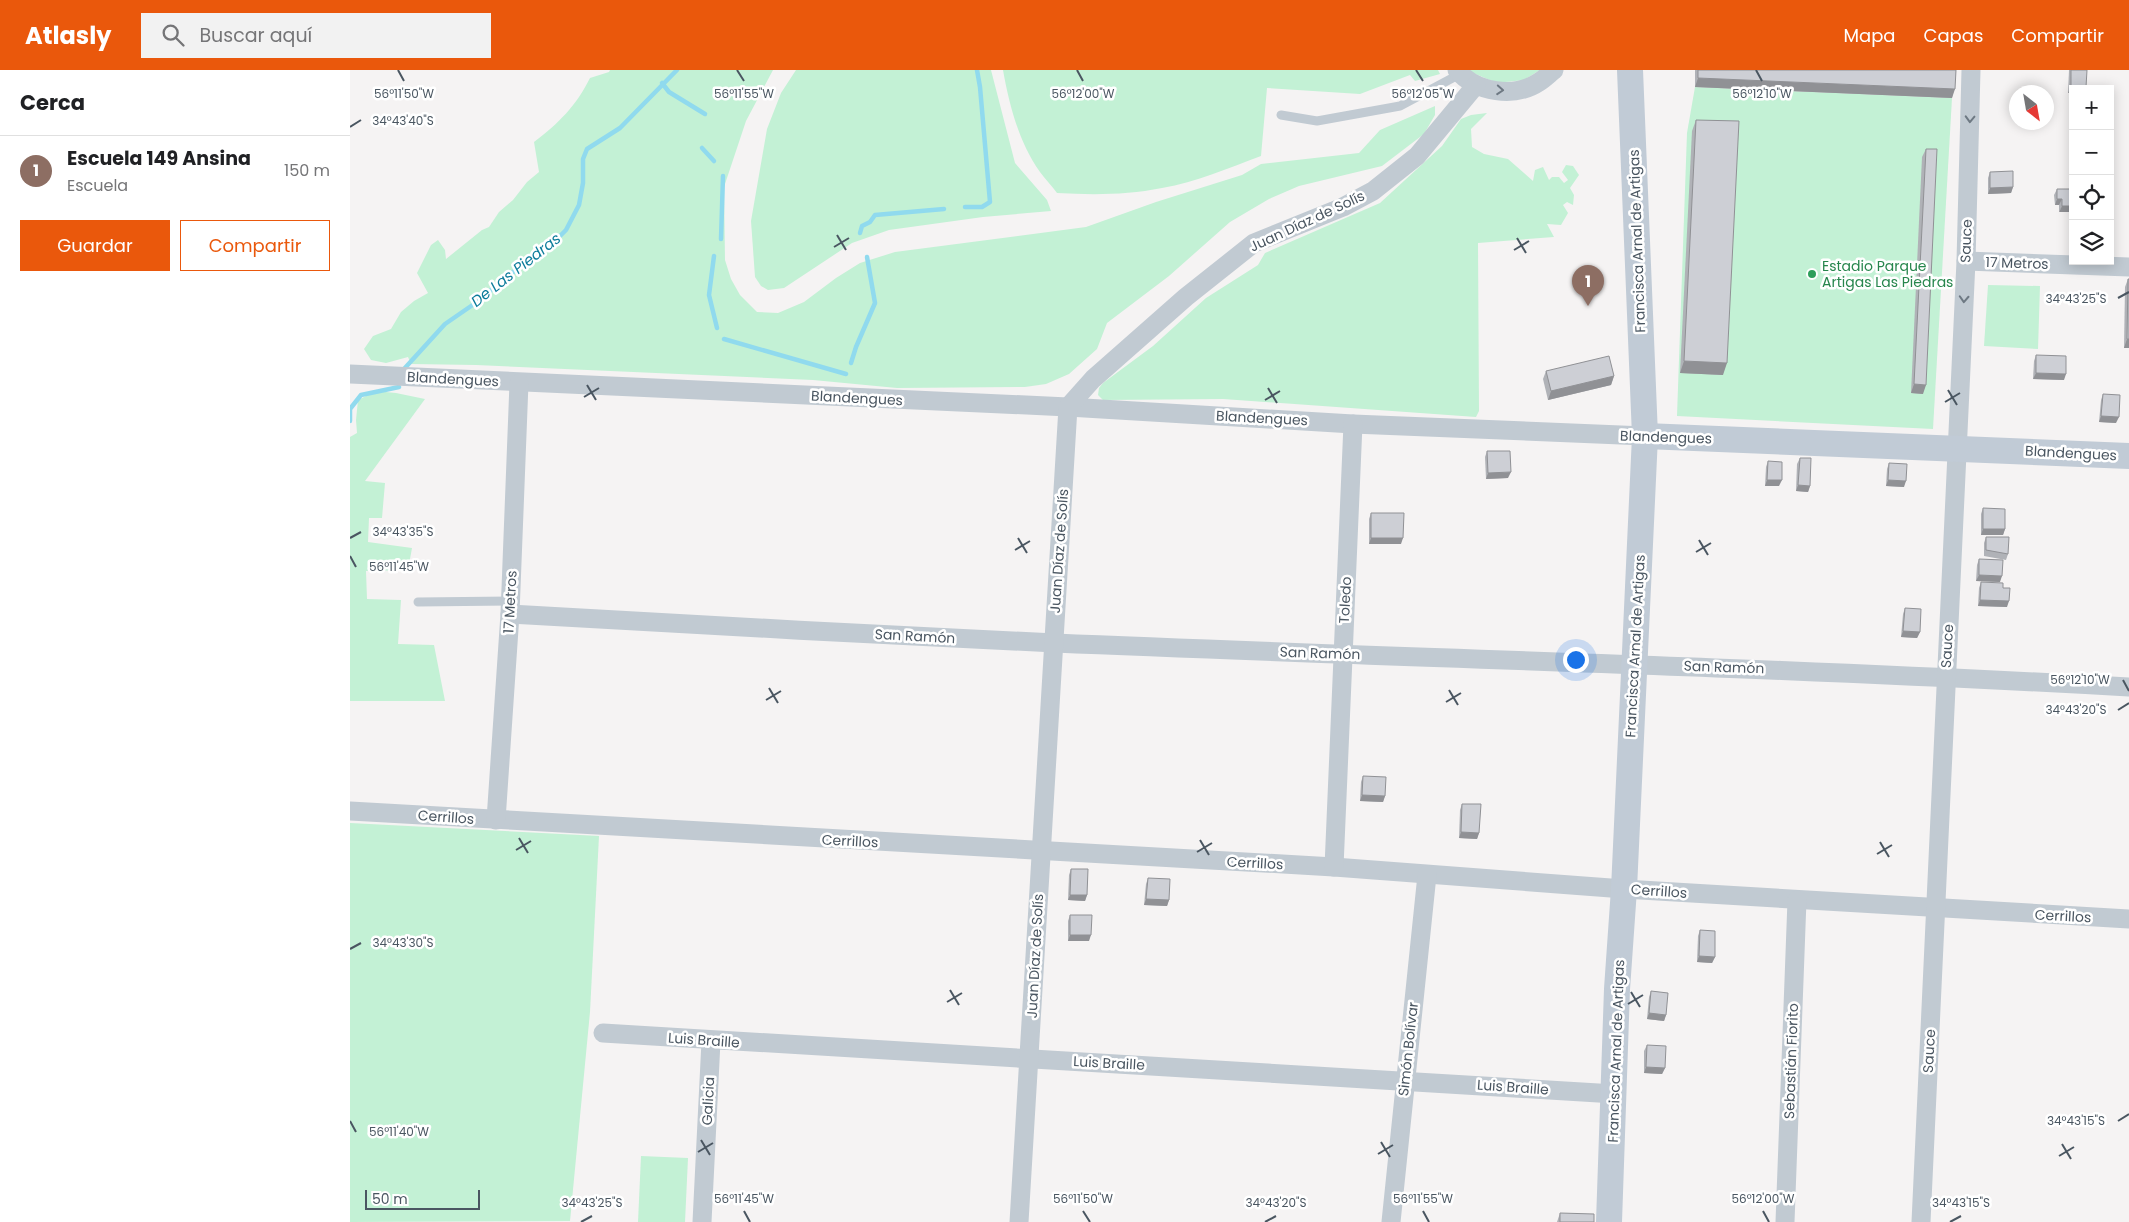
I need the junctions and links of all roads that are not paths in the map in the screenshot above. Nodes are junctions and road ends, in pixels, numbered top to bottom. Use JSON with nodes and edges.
{"nodes":[{"id":1,"x":1554,"y":70,"type":"edge"},
{"id":2,"x":1630,"y":70,"type":"edge"},
{"id":3,"x":1971,"y":70,"type":"edge"},
{"id":4,"x":1459,"y":72,"type":"edge"},
{"id":5,"x":1476,"y":85,"type":"junction"},
{"id":6,"x":1281,"y":116,"type":"dead end"},
{"id":7,"x":1966,"y":261,"type":"junction"},
{"id":8,"x":2129,"y":267,"type":"edge"},
{"id":9,"x":350,"y":374,"type":"edge"},
{"id":10,"x":519,"y":383,"type":"junction"},
{"id":11,"x":1068,"y":407,"type":"junction"},
{"id":12,"x":1353,"y":424,"type":"junction"},
{"id":13,"x":1645,"y":436,"type":"junction"},
{"id":14,"x":1956,"y":448,"type":"junction"},
{"id":15,"x":2129,"y":456,"type":"edge"},
{"id":16,"x":418,"y":602,"type":"dead end"},
{"id":17,"x":510,"y":608,"type":"junction"},
{"id":18,"x":1053,"y":643,"type":"junction"},
{"id":19,"x":1342,"y":654,"type":"junction"},
{"id":20,"x":1635,"y":664,"type":"junction"},
{"id":21,"x":1946,"y":677,"type":"junction"},
{"id":22,"x":2129,"y":688,"type":"edge"},
{"id":23,"x":350,"y":811,"type":"edge"},
{"id":24,"x":496,"y":820,"type":"junction"},
{"id":25,"x":1040,"y":852,"type":"junction"},
{"id":26,"x":1334,"y":867,"type":"junction"},
{"id":27,"x":1427,"y":875,"type":"junction"},
{"id":28,"x":1624,"y":889,"type":"junction"},
{"id":29,"x":1798,"y":900,"type":"junction"},
{"id":30,"x":1935,"y":908,"type":"junction"},
{"id":31,"x":2129,"y":920,"type":"edge"},
{"id":32,"x":603,"y":1033,"type":"dead end"},
{"id":33,"x":711,"y":1041,"type":"junction"},
{"id":34,"x":1029,"y":1058,"type":"junction"},
{"id":35,"x":1405,"y":1080,"type":"junction"},
{"id":36,"x":1615,"y":1094,"type":"junction"},
{"id":37,"x":702,"y":1222,"type":"edge"},
{"id":38,"x":1019,"y":1222,"type":"edge"},
{"id":39,"x":1391,"y":1222,"type":"edge"},
{"id":40,"x":1609,"y":1222,"type":"edge"},
{"id":41,"x":1785,"y":1222,"type":"edge"},
{"id":42,"x":1922,"y":1222,"type":"edge"}],
"edges":[{"from":5,"to":1,"type":"street","one_way":true},
{"from":2,"to":13,"type":"street","name":"Francisca Arnal de Artigas"},
{"from":3,"to":7,"type":"street","name":"Sauce","one_way":true},
{"from":4,"to":5,"type":"street"},
{"from":4,"to":6,"type":"lane"},
{"from":5,"to":11,"type":"street","name":"Juan Díaz de Solís"},
{"from":7,"to":8,"type":"street","name":"17 Metros"},
{"from":7,"to":14,"type":"street","name":"Sauce","one_way":true},
{"from":9,"to":10,"type":"street","name":"Blandengues"},
{"from":10,"to":11,"type":"street","name":"Blandengues"},
{"from":10,"to":17,"type":"street","name":"17 Metros"},
{"from":11,"to":12,"type":"street","name":"Blandengues"},
{"from":11,"to":18,"type":"street","name":"Juan Díaz de Solís"},
{"from":12,"to":13,"type":"street","name":"Blandengues"},
{"from":12,"to":19,"type":"street","name":"Toledo"},
{"from":13,"to":14,"type":"street","name":"Blandengues"},
{"from":13,"to":20,"type":"street","name":"Francisca Arnal de Artigas"},
{"from":14,"to":15,"type":"street","name":"Blandengues"},
{"from":14,"to":21,"type":"street","name":"Sauce"},
{"from":16,"to":17,"type":"lane"},
{"from":17,"to":18,"type":"street","name":"San Ramón"},
{"from":17,"to":24,"type":"street","name":"17 Metros"},
{"from":18,"to":19,"type":"street","name":"San Ramón"},
{"from":18,"to":25,"type":"street","name":"Juan Díaz de Solís"},
{"from":19,"to":20,"type":"street","name":"San Ramón"},
{"from":19,"to":26,"type":"street","name":"Toledo"},
{"from":20,"to":21,"type":"street","name":"San Ramón"},
{"from":20,"to":28,"type":"street","name":"Francisca Arnal de Artigas"},
{"from":21,"to":22,"type":"street","name":"San Ramón"},
{"from":21,"to":30,"type":"street","name":"Sauce"},
{"from":23,"to":24,"type":"street","name":"Cerrillos"},
{"from":24,"to":25,"type":"street","name":"Cerrillos"},
{"from":25,"to":26,"type":"street","name":"Cerrillos"},
{"from":25,"to":34,"type":"street","name":"Juan Díaz de Solís"},
{"from":26,"to":27,"type":"street","name":"Cerrillos"},
{"from":27,"to":28,"type":"street","name":"Cerrillos"},
{"from":27,"to":35,"type":"street","name":"Simón Bolívar"},
{"from":28,"to":29,"type":"street","name":"Cerrillos"},
{"from":28,"to":36,"type":"street","name":"Francisca Arnal de Artigas"},
{"from":29,"to":30,"type":"street","name":"Cerrillos"},
{"from":29,"to":41,"type":"street","name":"Sebastián Fiorito"},
{"from":30,"to":31,"type":"street","name":"Cerrillos"},
{"from":30,"to":42,"type":"street","name":"Sauce"},
{"from":32,"to":33,"type":"street","name":"Luis Braille"},
{"from":33,"to":34,"type":"street","name":"Luis Braille"},
{"from":33,"to":37,"type":"street","name":"Galicia"},
{"from":34,"to":35,"type":"street","name":"Luis Braille"},
{"from":34,"to":38,"type":"street","name":"Juan Díaz de Solís"},
{"from":35,"to":36,"type":"street","name":"Luis Braille"},
{"from":35,"to":39,"type":"street","name":"Simón Bolívar"},
{"from":36,"to":40,"type":"street","name":"Francisca Arnal de Artigas"}]}
